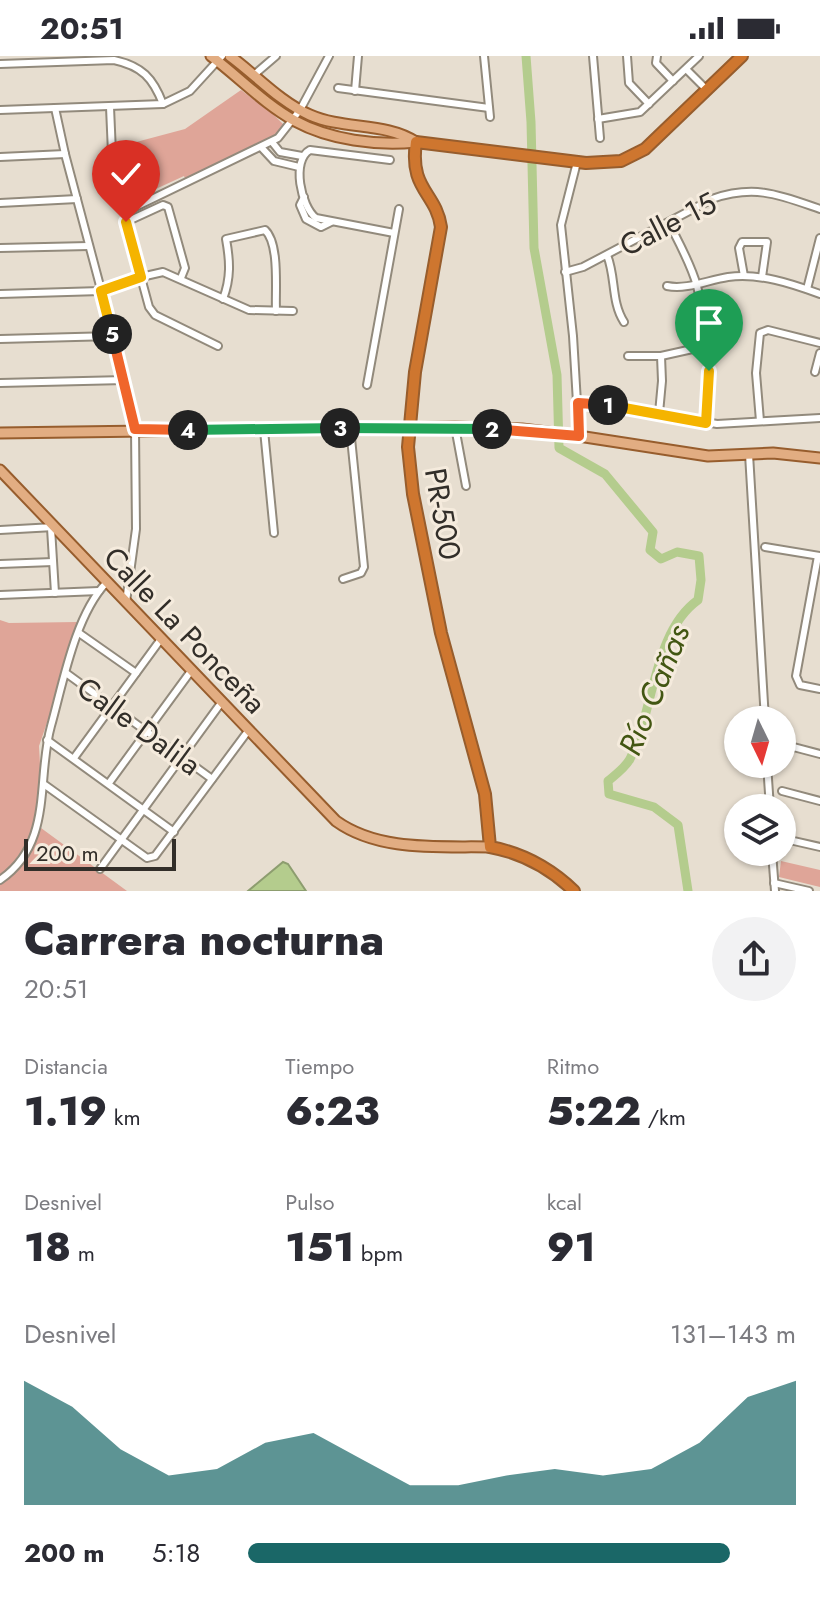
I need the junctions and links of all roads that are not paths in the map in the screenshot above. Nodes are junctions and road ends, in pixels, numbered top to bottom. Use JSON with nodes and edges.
{"nodes":[{"id":1,"x":230,"y":56,"type":"edge"},
{"id":2,"x":276,"y":56,"type":"edge"},
{"id":3,"x":329,"y":56,"type":"edge"},
{"id":4,"x":358,"y":56,"type":"edge"},
{"id":5,"x":484,"y":56,"type":"edge"},
{"id":6,"x":593,"y":56,"type":"edge"},
{"id":7,"x":627,"y":56,"type":"edge"},
{"id":8,"x":657,"y":56,"type":"edge"},
{"id":9,"x":742,"y":56,"type":"edge"},
{"id":10,"x":698,"y":57,"type":"edge"},
{"id":11,"x":217,"y":58,"type":"edge"},
{"id":12,"x":0,"y":64,"type":"edge"},
{"id":13,"x":686,"y":69,"type":"junction"},
{"id":14,"x":255,"y":74,"type":"junction"},
{"id":15,"x":673,"y":81,"type":"junction"},
{"id":16,"x":338,"y":88,"type":"dead end"},
{"id":17,"x":707,"y":90,"type":"junction"},
{"id":18,"x":355,"y":91,"type":"junction"},
{"id":19,"x":163,"y":104,"type":"junction"},
{"id":20,"x":649,"y":104,"type":"junction"},
{"id":21,"x":110,"y":107,"type":"junction"},
{"id":22,"x":55,"y":108,"type":"junction"},
{"id":23,"x":489,"y":108,"type":"junction"},
{"id":24,"x":0,"y":110,"type":"edge"},
{"id":25,"x":296,"y":115,"type":"junction"},
{"id":26,"x":490,"y":117,"type":"dead end"},
{"id":27,"x":598,"y":119,"type":"junction"},
{"id":28,"x":600,"y":138,"type":"dead end"},
{"id":29,"x":272,"y":142,"type":"junction"},
{"id":30,"x":416,"y":142,"type":"junction"},
{"id":31,"x":261,"y":147,"type":"junction"},
{"id":32,"x":65,"y":154,"type":"junction"},
{"id":33,"x":302,"y":156,"type":"junction"},
{"id":34,"x":0,"y":157,"type":"edge"},
{"id":35,"x":390,"y":160,"type":"dead end"},
{"id":36,"x":577,"y":162,"type":"junction"},
{"id":37,"x":299,"y":167,"type":"junction"},
{"id":38,"x":77,"y":199,"type":"junction"},
{"id":39,"x":0,"y":203,"type":"edge"},
{"id":40,"x":399,"y":209,"type":"dead end"},
{"id":41,"x":820,"y":209,"type":"edge"},
{"id":42,"x":125,"y":212,"type":"junction"},
{"id":43,"x":126,"y":222,"type":"junction"},
{"id":44,"x":669,"y":223,"type":"junction"},
{"id":45,"x":394,"y":233,"type":"junction"},
{"id":46,"x":820,"y":238,"type":"edge"},
{"id":47,"x":89,"y":246,"type":"junction"},
{"id":48,"x":0,"y":248,"type":"edge"},
{"id":49,"x":607,"y":255,"type":"junction"},
{"id":50,"x":565,"y":272,"type":"junction"},
{"id":51,"x":744,"y":276,"type":"junction"},
{"id":52,"x":141,"y":277,"type":"junction"},
{"id":53,"x":762,"y":277,"type":"junction"},
{"id":54,"x":181,"y":278,"type":"junction"},
{"id":55,"x":696,"y":284,"type":"junction"},
{"id":56,"x":667,"y":286,"type":"dead end"},
{"id":57,"x":807,"y":289,"type":"junction"},
{"id":58,"x":101,"y":291,"type":"junction"},
{"id":59,"x":0,"y":294,"type":"edge"},
{"id":60,"x":820,"y":294,"type":"edge"},
{"id":61,"x":223,"y":299,"type":"junction"},
{"id":62,"x":276,"y":311,"type":"junction"},
{"id":63,"x":293,"y":311,"type":"dead end"},
{"id":64,"x":624,"y":322,"type":"dead end"},
{"id":65,"x":113,"y":336,"type":"junction"},
{"id":66,"x":0,"y":339,"type":"edge"},
{"id":67,"x":820,"y":343,"type":"edge"},
{"id":68,"x":218,"y":346,"type":"dead end"},
{"id":69,"x":706,"y":346,"type":"junction"},
{"id":70,"x":820,"y":353,"type":"edge"},
{"id":71,"x":628,"y":356,"type":"dead end"},
{"id":72,"x":661,"y":356,"type":"junction"},
{"id":73,"x":815,"y":372,"type":"dead end"},
{"id":74,"x":125,"y":380,"type":"junction"},
{"id":75,"x":0,"y":383,"type":"edge"},
{"id":76,"x":367,"y":385,"type":"dead end"},
{"id":77,"x":578,"y":403,"type":"junction"},
{"id":78,"x":659,"y":413,"type":"junction"},
{"id":79,"x":820,"y":418,"type":"edge"},
{"id":80,"x":760,"y":421,"type":"junction"},
{"id":81,"x":706,"y":423,"type":"junction"},
{"id":82,"x":409,"y":427,"type":"junction"},
{"id":83,"x":455,"y":427,"type":"junction"},
{"id":84,"x":350,"y":428,"type":"junction"},
{"id":85,"x":135,"y":429,"type":"junction"},
{"id":86,"x":264,"y":430,"type":"junction"},
{"id":87,"x":0,"y":433,"type":"edge"},
{"id":88,"x":575,"y":435,"type":"junction"},
{"id":89,"x":749,"y":454,"type":"junction"},
{"id":90,"x":820,"y":458,"type":"edge"},
{"id":91,"x":0,"y":470,"type":"edge"},
{"id":92,"x":466,"y":486,"type":"dead end"},
{"id":93,"x":52,"y":527,"type":"junction"},
{"id":94,"x":0,"y":530,"type":"edge"},
{"id":95,"x":274,"y":533,"type":"dead end"},
{"id":96,"x":765,"y":547,"type":"dead end"},
{"id":97,"x":819,"y":556,"type":"edge"},
{"id":98,"x":53,"y":562,"type":"junction"},
{"id":99,"x":0,"y":564,"type":"edge"},
{"id":100,"x":343,"y":579,"type":"dead end"},
{"id":101,"x":102,"y":587,"type":"junction"},
{"id":102,"x":55,"y":593,"type":"junction"},
{"id":103,"x":0,"y":595,"type":"edge"},
{"id":104,"x":125,"y":603,"type":"junction"},
{"id":105,"x":79,"y":633,"type":"junction"},
{"id":106,"x":161,"y":639,"type":"junction"},
{"id":107,"x":191,"y":671,"type":"junction"},
{"id":108,"x":66,"y":673,"type":"junction"},
{"id":109,"x":136,"y":673,"type":"junction"},
{"id":110,"x":820,"y":689,"type":"edge"},
{"id":111,"x":221,"y":703,"type":"junction"},
{"id":112,"x":112,"y":706,"type":"junction"},
{"id":113,"x":764,"y":706,"type":"edge"},
{"id":114,"x":147,"y":731,"type":"junction"},
{"id":115,"x":248,"y":731,"type":"junction"},
{"id":116,"x":47,"y":740,"type":"junction"},
{"id":117,"x":796,"y":748,"type":"edge"},
{"id":118,"x":820,"y":754,"type":"edge"},
{"id":119,"x":181,"y":756,"type":"junction"},
{"id":120,"x":74,"y":758,"type":"junction"},
{"id":121,"x":212,"y":779,"type":"junction"},
{"id":122,"x":109,"y":783,"type":"junction"},
{"id":123,"x":45,"y":785,"type":"junction"},
{"id":124,"x":782,"y":791,"type":"dead end"},
{"id":125,"x":820,"y":801,"type":"edge"},
{"id":126,"x":143,"y":809,"type":"junction"},
{"id":127,"x":174,"y":832,"type":"junction"},
{"id":128,"x":121,"y":840,"type":"junction"},
{"id":129,"x":796,"y":842,"type":"edge"},
{"id":130,"x":490,"y":847,"type":"junction"},
{"id":131,"x":820,"y":847,"type":"edge"},
{"id":132,"x":773,"y":866,"type":"edge"},
{"id":133,"x":100,"y":869,"type":"dead end"},
{"id":134,"x":0,"y":880,"type":"edge"},
{"id":135,"x":775,"y":887,"type":"edge"},
{"id":136,"x":574,"y":891,"type":"edge"},
{"id":137,"x":809,"y":891,"type":"edge"}],
"edges":[{"from":1,"to":14,"type":"main road"},
{"from":2,"to":14,"type":"street"},
{"from":3,"to":25,"type":"street"},
{"from":4,"to":18,"type":"street"},
{"from":5,"to":23,"type":"street"},
{"from":6,"to":27,"type":"street"},
{"from":7,"to":20,"type":"street"},
{"from":8,"to":15,"type":"street"},
{"from":9,"to":17,"type":"highway"},
{"from":10,"to":13,"type":"street"},
{"from":11,"to":19,"type":"street"},
{"from":11,"to":25,"type":"main road"},
{"from":12,"to":19,"type":"street"},
{"from":13,"to":15,"type":"street"},
{"from":13,"to":17,"type":"street"},
{"from":14,"to":25,"type":"main road"},
{"from":15,"to":20,"type":"street"},
{"from":16,"to":18,"type":"street"},
{"from":17,"to":36,"type":"highway"},
{"from":18,"to":23,"type":"street"},
{"from":19,"to":21,"type":"street"},
{"from":20,"to":27,"type":"street"},
{"from":21,"to":22,"type":"street"},
{"from":21,"to":42,"type":"street"},
{"from":22,"to":24,"type":"street"},
{"from":22,"to":32,"type":"street"},
{"from":23,"to":26,"type":"street"},
{"from":25,"to":29,"type":"street"},
{"from":25,"to":30,"type":"main road"},
{"from":25,"to":30,"type":"main road"},
{"from":27,"to":28,"type":"street"},
{"from":29,"to":31,"type":"street"},
{"from":29,"to":33,"type":"street"},
{"from":30,"to":36,"type":"highway"},
{"from":30,"to":82,"type":"highway","name":"PR-500","number":"PR-500"},
{"from":31,"to":37,"type":"street"},
{"from":31,"to":42,"type":"street"},
{"from":32,"to":34,"type":"street"},
{"from":32,"to":38,"type":"street"},
{"from":33,"to":35,"type":"street"},
{"from":33,"to":37,"type":"street"},
{"from":36,"to":50,"type":"street"},
{"from":37,"to":45,"type":"street"},
{"from":38,"to":39,"type":"street"},
{"from":38,"to":47,"type":"street"},
{"from":40,"to":45,"type":"street"},
{"from":41,"to":44,"type":"street","name":"Calle 15"},
{"from":42,"to":43,"type":"street"},
{"from":43,"to":52,"type":"street"},
{"from":43,"to":54,"type":"street"},
{"from":44,"to":49,"type":"street","name":"Calle 15"},
{"from":44,"to":55,"type":"street"},
{"from":45,"to":76,"type":"street"},
{"from":46,"to":57,"type":"street"},
{"from":47,"to":48,"type":"street"},
{"from":47,"to":58,"type":"street"},
{"from":49,"to":50,"type":"street","name":"Calle 15"},
{"from":49,"to":64,"type":"street"},
{"from":50,"to":77,"type":"street"},
{"from":51,"to":53,"type":"street"},
{"from":51,"to":53,"type":"street"},
{"from":51,"to":55,"type":"street"},
{"from":52,"to":54,"type":"street"},
{"from":52,"to":58,"type":"street"},
{"from":52,"to":68,"type":"street"},
{"from":53,"to":57,"type":"street"},
{"from":54,"to":61,"type":"street"},
{"from":55,"to":56,"type":"street"},
{"from":55,"to":69,"type":"street"},
{"from":57,"to":60,"type":"street"},
{"from":58,"to":59,"type":"street"},
{"from":58,"to":65,"type":"street"},
{"from":61,"to":62,"type":"street"},
{"from":61,"to":62,"type":"street"},
{"from":62,"to":63,"type":"street"},
{"from":65,"to":66,"type":"street"},
{"from":65,"to":74,"type":"street"},
{"from":67,"to":80,"type":"street"},
{"from":69,"to":72,"type":"street"},
{"from":69,"to":81,"type":"street"},
{"from":70,"to":73,"type":"street"},
{"from":71,"to":72,"type":"street"},
{"from":72,"to":78,"type":"street"},
{"from":74,"to":75,"type":"street"},
{"from":74,"to":85,"type":"street"},
{"from":77,"to":78,"type":"street"},
{"from":77,"to":88,"type":"street"},
{"from":78,"to":81,"type":"street"},
{"from":79,"to":80,"type":"street"},
{"from":80,"to":81,"type":"street"},
{"from":82,"to":83,"type":"main road"},
{"from":82,"to":84,"type":"main road"},
{"from":82,"to":130,"type":"highway","name":"PR-500","number":"PR-500"},
{"from":83,"to":88,"type":"main road"},
{"from":83,"to":92,"type":"street"},
{"from":84,"to":86,"type":"main road"},
{"from":84,"to":100,"type":"street"},
{"from":85,"to":86,"type":"main road"},
{"from":85,"to":87,"type":"main road"},
{"from":85,"to":104,"type":"street"},
{"from":86,"to":95,"type":"street"},
{"from":88,"to":89,"type":"main road"},
{"from":89,"to":90,"type":"main road"},
{"from":89,"to":113,"type":"street"},
{"from":91,"to":93,"type":"main road","name":"Calle La Ponceña"},
{"from":93,"to":94,"type":"street"},
{"from":93,"to":98,"type":"street"},
{"from":93,"to":101,"type":"main road","name":"Calle La Ponceña"},
{"from":96,"to":97,"type":"street"},
{"from":97,"to":110,"type":"street"},
{"from":98,"to":99,"type":"street"},
{"from":98,"to":102,"type":"street"},
{"from":101,"to":102,"type":"street"},
{"from":101,"to":104,"type":"main road","name":"Calle La Ponceña"},
{"from":101,"to":105,"type":"street"},
{"from":102,"to":103,"type":"street"},
{"from":104,"to":106,"type":"main road","name":"Calle La Ponceña"},
{"from":105,"to":108,"type":"street"},
{"from":105,"to":109,"type":"street"},
{"from":106,"to":107,"type":"main road","name":"Calle La Ponceña"},
{"from":106,"to":109,"type":"street"},
{"from":107,"to":111,"type":"main road","name":"Calle La Ponceña"},
{"from":107,"to":114,"type":"street"},
{"from":108,"to":112,"type":"street","name":"Calle Dalila"},
{"from":108,"to":116,"type":"street"},
{"from":109,"to":112,"type":"street"},
{"from":111,"to":115,"type":"main road","name":"Calle La Ponceña"},
{"from":111,"to":119,"type":"street"},
{"from":112,"to":114,"type":"street","name":"Calle Dalila"},
{"from":112,"to":120,"type":"street"},
{"from":114,"to":119,"type":"street","name":"Calle Dalila"},
{"from":114,"to":122,"type":"street"},
{"from":115,"to":121,"type":"street"},
{"from":115,"to":130,"type":"main road","name":"Calle La Ponceña"},
{"from":116,"to":120,"type":"street"},
{"from":116,"to":123,"type":"street"},
{"from":117,"to":118,"type":"street"},
{"from":119,"to":121,"type":"street","name":"Calle Dalila"},
{"from":119,"to":126,"type":"street"},
{"from":120,"to":122,"type":"street"},
{"from":121,"to":127,"type":"street"},
{"from":122,"to":126,"type":"street"},
{"from":123,"to":128,"type":"street"},
{"from":123,"to":134,"type":"street"},
{"from":124,"to":125,"type":"street"},
{"from":126,"to":127,"type":"street"},
{"from":126,"to":128,"type":"street"},
{"from":127,"to":128,"type":"street"},
{"from":128,"to":133,"type":"street"},
{"from":129,"to":131,"type":"street"},
{"from":130,"to":136,"type":"highway"},
{"from":132,"to":135,"type":"street"},
{"from":135,"to":137,"type":"street"}]}
